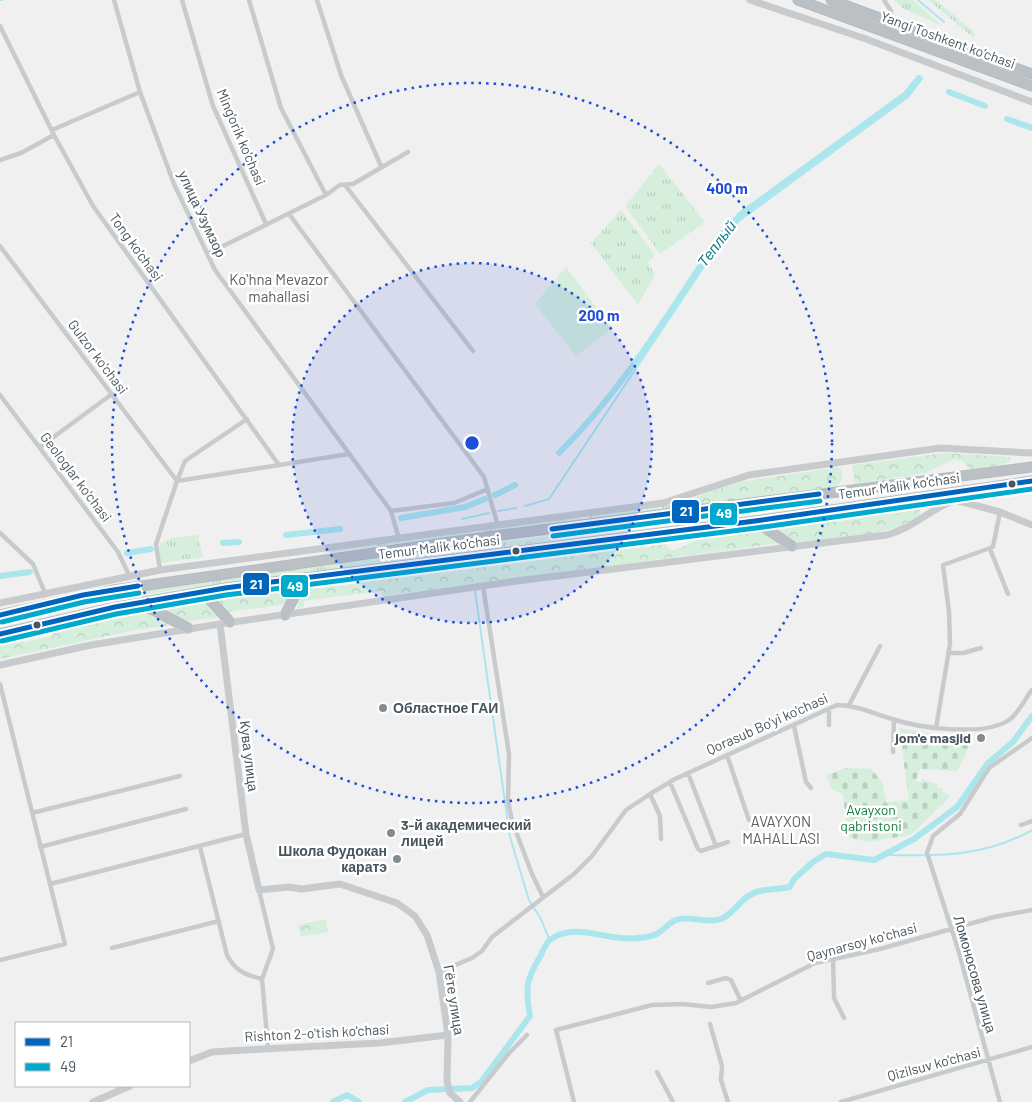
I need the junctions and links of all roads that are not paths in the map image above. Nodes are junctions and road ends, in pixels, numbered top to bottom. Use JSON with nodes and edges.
{"nodes":[{"id":1,"x":114,"y":0,"type":"edge"},
{"id":2,"x":182,"y":0,"type":"edge"},
{"id":3,"x":249,"y":0,"type":"edge"},
{"id":4,"x":317,"y":0,"type":"edge"},
{"id":5,"x":750,"y":0,"type":"edge"},
{"id":6,"x":798,"y":0,"type":"edge"},
{"id":7,"x":832,"y":0,"type":"edge"},
{"id":8,"x":884,"y":0,"type":"edge"},
{"id":9,"x":890,"y":20,"type":"junction"},
{"id":10,"x":0,"y":26,"type":"edge"},
{"id":11,"x":1032,"y":74,"type":"edge"},
{"id":12,"x":1032,"y":86,"type":"edge"},
{"id":13,"x":140,"y":92,"type":"junction"},
{"id":14,"x":1032,"y":102,"type":"edge"},
{"id":15,"x":53,"y":132,"type":"junction"},
{"id":16,"x":408,"y":152,"type":"dead end"},
{"id":17,"x":0,"y":160,"type":"edge"},
{"id":18,"x":380,"y":166,"type":"junction"},
{"id":19,"x":345,"y":185,"type":"junction"},
{"id":20,"x":326,"y":195,"type":"junction"},
{"id":21,"x":288,"y":214,"type":"junction"},
{"id":22,"x":266,"y":224,"type":"junction"},
{"id":23,"x":0,"y":246,"type":"edge"},
{"id":24,"x":209,"y":253,"type":"junction"},
{"id":25,"x":473,"y":350,"type":"dead end"},
{"id":26,"x":112,"y":394,"type":"junction"},
{"id":27,"x":0,"y":396,"type":"edge"},
{"id":28,"x":247,"y":419,"type":"junction"},
{"id":29,"x":40,"y":447,"type":"junction"},
{"id":30,"x":1032,"y":453,"type":"edge"},
{"id":31,"x":349,"y":454,"type":"junction"},
{"id":32,"x":279,"y":465,"type":"junction"},
{"id":33,"x":1032,"y":467,"type":"edge"},
{"id":34,"x":952,"y":477,"type":"junction"},
{"id":35,"x":177,"y":481,"type":"junction"},
{"id":36,"x":1032,"y":481,"type":"edge"},
{"id":37,"x":488,"y":488,"type":"junction"},
{"id":38,"x":954,"y":496,"type":"junction"},
{"id":39,"x":391,"y":511,"type":"junction"},
{"id":40,"x":679,"y":512,"type":"junction"},
{"id":41,"x":1000,"y":512,"type":"junction"},
{"id":42,"x":579,"y":515,"type":"junction"},
{"id":43,"x":755,"y":521,"type":"junction"},
{"id":44,"x":593,"y":523,"type":"junction"},
{"id":45,"x":1032,"y":525,"type":"edge"},
{"id":46,"x":498,"y":526,"type":"junction"},
{"id":47,"x":482,"y":528,"type":"junction"},
{"id":48,"x":685,"y":530,"type":"junction"},
{"id":49,"x":0,"y":533,"type":"edge"},
{"id":50,"x":474,"y":538,"type":"junction"},
{"id":51,"x":399,"y":539,"type":"junction"},
{"id":52,"x":792,"y":546,"type":"junction"},
{"id":53,"x":990,"y":549,"type":"junction"},
{"id":54,"x":160,"y":570,"type":"junction"},
{"id":55,"x":130,"y":575,"type":"junction"},
{"id":56,"x":304,"y":578,"type":"junction"},
{"id":57,"x":483,"y":586,"type":"junction"},
{"id":58,"x":203,"y":592,"type":"junction"},
{"id":59,"x":45,"y":593,"type":"junction"},
{"id":60,"x":1008,"y":594,"type":"dead end"},
{"id":61,"x":140,"y":602,"type":"junction"},
{"id":62,"x":0,"y":603,"type":"edge"},
{"id":63,"x":3,"y":614,"type":"edge"},
{"id":64,"x":285,"y":615,"type":"junction"},
{"id":65,"x":230,"y":622,"type":"junction"},
{"id":66,"x":220,"y":624,"type":"junction"},
{"id":67,"x":188,"y":628,"type":"junction"},
{"id":68,"x":11,"y":631,"type":"junction"},
{"id":69,"x":0,"y":634,"type":"edge"},
{"id":70,"x":880,"y":646,"type":"dead end"},
{"id":71,"x":981,"y":648,"type":"dead end"},
{"id":72,"x":948,"y":653,"type":"junction"},
{"id":73,"x":0,"y":666,"type":"edge"},
{"id":74,"x":0,"y":684,"type":"edge"},
{"id":75,"x":1032,"y":690,"type":"edge"},
{"id":76,"x":849,"y":705,"type":"junction"},
{"id":77,"x":829,"y":709,"type":"junction"},
{"id":78,"x":894,"y":720,"type":"junction"},
{"id":79,"x":829,"y":725,"type":"dead end"},
{"id":80,"x":794,"y":726,"type":"junction"},
{"id":81,"x":936,"y":728,"type":"junction"},
{"id":82,"x":1032,"y":738,"type":"edge"},
{"id":83,"x":893,"y":752,"type":"dead end"},
{"id":84,"x":726,"y":755,"type":"junction"},
{"id":85,"x":688,"y":773,"type":"junction"},
{"id":86,"x":180,"y":776,"type":"dead end"},
{"id":87,"x":670,"y":782,"type":"junction"},
{"id":88,"x":811,"y":788,"type":"dead end"},
{"id":89,"x":650,"y":794,"type":"junction"},
{"id":90,"x":186,"y":809,"type":"dead end"},
{"id":91,"x":32,"y":813,"type":"junction"},
{"id":92,"x":749,"y":820,"type":"dead end"},
{"id":93,"x":1032,"y":821,"type":"edge"},
{"id":94,"x":1021,"y":825,"type":"dead end"},
{"id":95,"x":246,"y":834,"type":"junction"},
{"id":96,"x":661,"y":839,"type":"dead end"},
{"id":97,"x":728,"y":842,"type":"dead end"},
{"id":98,"x":200,"y":846,"type":"junction"},
{"id":99,"x":716,"y":846,"type":"junction"},
{"id":100,"x":40,"y":847,"type":"junction"},
{"id":101,"x":50,"y":884,"type":"junction"},
{"id":102,"x":259,"y":890,"type":"junction"},
{"id":103,"x":543,"y":897,"type":"junction"},
{"id":104,"x":1032,"y":910,"type":"edge"},
{"id":105,"x":219,"y":921,"type":"junction"},
{"id":106,"x":950,"y":930,"type":"junction"},
{"id":107,"x":112,"y":948,"type":"dead end"},
{"id":108,"x":833,"y":958,"type":"junction"},
{"id":109,"x":0,"y":960,"type":"edge"},
{"id":110,"x":440,"y":972,"type":"junction"},
{"id":111,"x":262,"y":979,"type":"junction"},
{"id":112,"x":708,"y":983,"type":"dead end"},
{"id":113,"x":741,"y":1001,"type":"junction"},
{"id":114,"x":844,"y":1018,"type":"dead end"},
{"id":115,"x":710,"y":1024,"type":"dead end"},
{"id":116,"x":448,"y":1035,"type":"junction"},
{"id":117,"x":527,"y":1035,"type":"dead end"},
{"id":118,"x":1032,"y":1047,"type":"edge"},
{"id":119,"x":268,"y":1048,"type":"junction"},
{"id":120,"x":190,"y":1061,"type":"edge"},
{"id":121,"x":988,"y":1061,"type":"junction"},
{"id":122,"x":657,"y":1072,"type":"dead end"},
{"id":123,"x":128,"y":1087,"type":"edge"},
{"id":124,"x":93,"y":1102,"type":"edge"},
{"id":125,"x":460,"y":1102,"type":"edge"},
{"id":126,"x":470,"y":1102,"type":"edge"},
{"id":127,"x":574,"y":1102,"type":"edge"},
{"id":128,"x":673,"y":1102,"type":"edge"},
{"id":129,"x":728,"y":1102,"type":"edge"},
{"id":130,"x":841,"y":1102,"type":"edge"},
{"id":131,"x":1000,"y":1102,"type":"edge"}],
"edges":[{"from":1,"to":13,"type":"street","name":"улица Узумзор"},
{"from":2,"to":22,"type":"street","name":"Ming'orik ko'chasi"},
{"from":3,"to":20,"type":"street"},
{"from":4,"to":18,"type":"street"},
{"from":5,"to":14,"type":"street"},
{"from":6,"to":12,"type":"highway","name":"Yangi Toshkent ko‘chasi"},
{"from":7,"to":9,"type":"highway","name":"Yangi Toshkent ko‘chasi"},
{"from":8,"to":9,"type":"street"},
{"from":9,"to":11,"type":"highway","name":"Yangi Toshkent ko‘chasi"},
{"from":10,"to":15,"type":"street","name":"Tong ko'chasi"},
{"from":13,"to":15,"type":"street"},
{"from":13,"to":24,"type":"street","name":"улица Узумзор"},
{"from":15,"to":17,"type":"street"},
{"from":15,"to":28,"type":"street","name":"Tong ko'chasi"},
{"from":16,"to":18,"type":"street"},
{"from":18,"to":19,"type":"street"},
{"from":19,"to":20,"type":"street"},
{"from":19,"to":25,"type":"street"},
{"from":20,"to":21,"type":"street"},
{"from":21,"to":22,"type":"street"},
{"from":21,"to":37,"type":"street"},
{"from":22,"to":24,"type":"street"},
{"from":23,"to":26,"type":"street","name":"Gulzor ko'chasi"},
{"from":24,"to":31,"type":"street","name":"улица Узумзор"},
{"from":26,"to":29,"type":"street"},
{"from":26,"to":35,"type":"street","name":"Gulzor ko'chasi"},
{"from":27,"to":29,"type":"street","name":"Geologlar ko'chasi"},
{"from":28,"to":32,"type":"street","name":"Tong ko'chasi"},
{"from":28,"to":35,"type":"street"},
{"from":29,"to":55,"type":"street","name":"Geologlar ko'chasi"},
{"from":30,"to":42,"type":"street"},
{"from":31,"to":32,"type":"street"},
{"from":31,"to":39,"type":"street","name":"улица Узумзор"},
{"from":32,"to":35,"type":"street"},
{"from":33,"to":34,"type":"highway","name":"Temur Malik ko'chasi"},
{"from":34,"to":38,"type":"highway"},
{"from":34,"to":40,"type":"highway","name":"Temur Malik ko'chasi"},
{"from":35,"to":54,"type":"street"},
{"from":36,"to":38,"type":"highway","name":"Temur Malik ko'chasi"},
{"from":37,"to":39,"type":"street"},
{"from":37,"to":46,"type":"street"},
{"from":38,"to":41,"type":"street"},
{"from":38,"to":43,"type":"highway","name":"Temur Malik ko'chasi"},
{"from":38,"to":52,"type":"street"},
{"from":39,"to":51,"type":"street","name":"улица Узумзор"},
{"from":40,"to":44,"type":"highway","name":"Temur Malik ko'chasi"},
{"from":40,"to":48,"type":"highway"},
{"from":41,"to":45,"type":"street"},
{"from":41,"to":53,"type":"street"},
{"from":42,"to":44,"type":"street"},
{"from":42,"to":46,"type":"street"},
{"from":43,"to":48,"type":"highway","name":"Temur Malik ko'chasi"},
{"from":43,"to":52,"type":"highway"},
{"from":44,"to":50,"type":"highway","name":"Temur Malik ko'chasi"},
{"from":46,"to":47,"type":"street"},
{"from":47,"to":50,"type":"street"},
{"from":47,"to":51,"type":"street"},
{"from":48,"to":56,"type":"highway","name":"Temur Malik ko'chasi"},
{"from":49,"to":59,"type":"street"},
{"from":50,"to":63,"type":"highway","name":"Temur Malik ko'chasi"},
{"from":51,"to":54,"type":"street"},
{"from":52,"to":57,"type":"street"},
{"from":53,"to":60,"type":"street"},
{"from":53,"to":72,"type":"street"},
{"from":54,"to":55,"type":"street"},
{"from":55,"to":59,"type":"street"},
{"from":56,"to":58,"type":"highway","name":"Temur Malik ko'chasi"},
{"from":56,"to":64,"type":"highway"},
{"from":57,"to":64,"type":"street"},
{"from":57,"to":103,"type":"street"},
{"from":58,"to":61,"type":"highway","name":"Temur Malik ko'chasi"},
{"from":58,"to":65,"type":"highway"},
{"from":59,"to":62,"type":"street"},
{"from":61,"to":67,"type":"highway"},
{"from":61,"to":68,"type":"highway","name":"Temur Malik ko'chasi"},
{"from":63,"to":68,"type":"highway"},
{"from":64,"to":65,"type":"street"},
{"from":65,"to":66,"type":"street"},
{"from":66,"to":67,"type":"street"},
{"from":66,"to":95,"type":"street","name":"Кува улица"},
{"from":67,"to":73,"type":"street"},
{"from":68,"to":69,"type":"highway","name":"Temur Malik ko'chasi"},
{"from":70,"to":76,"type":"street"},
{"from":71,"to":72,"type":"street"},
{"from":72,"to":81,"type":"street"},
{"from":74,"to":91,"type":"street"},
{"from":75,"to":81,"type":"street","name":"Qorasub Bo'yi ko'chasi"},
{"from":76,"to":77,"type":"street","name":"Qorasub Bo'yi ko'chasi"},
{"from":76,"to":78,"type":"street","name":"Qorasub Bo'yi ko'chasi"},
{"from":77,"to":79,"type":"street"},
{"from":77,"to":80,"type":"street","name":"Qorasub Bo'yi ko'chasi"},
{"from":78,"to":81,"type":"street","name":"Qorasub Bo'yi ko'chasi"},
{"from":78,"to":83,"type":"street"},
{"from":80,"to":84,"type":"street","name":"Qorasub Bo'yi ko'chasi"},
{"from":80,"to":88,"type":"street"},
{"from":82,"to":106,"type":"street","name":"Ломоносова улица"},
{"from":84,"to":85,"type":"street","name":"Qorasub Bo'yi ko'chasi"},
{"from":84,"to":92,"type":"street"},
{"from":85,"to":87,"type":"street","name":"Qorasub Bo'yi ko'chasi"},
{"from":85,"to":99,"type":"street"},
{"from":86,"to":91,"type":"street"},
{"from":87,"to":89,"type":"street","name":"Qorasub Bo'yi ko'chasi"},
{"from":87,"to":99,"type":"street"},
{"from":89,"to":96,"type":"street"},
{"from":89,"to":103,"type":"street","name":"Qorasub Bo'yi ko'chasi"},
{"from":90,"to":100,"type":"street"},
{"from":91,"to":100,"type":"street"},
{"from":93,"to":94,"type":"street"},
{"from":95,"to":98,"type":"street"},
{"from":95,"to":102,"type":"street","name":"Кува улица"},
{"from":97,"to":99,"type":"street"},
{"from":98,"to":101,"type":"street"},
{"from":98,"to":105,"type":"street"},
{"from":100,"to":101,"type":"street"},
{"from":101,"to":109,"type":"street"},
{"from":102,"to":110,"type":"street","name":"Гёте улица"},
{"from":102,"to":111,"type":"street"},
{"from":103,"to":110,"type":"street","name":"Qorasub Bo'yi ko'chasi"},
{"from":104,"to":106,"type":"street","name":"Qaynarsoy koʻchasi"},
{"from":105,"to":107,"type":"street"},
{"from":105,"to":111,"type":"street"},
{"from":106,"to":108,"type":"street","name":"Qaynarsoy koʻchasi"},
{"from":106,"to":121,"type":"street","name":"Ломоносова улица"},
{"from":108,"to":113,"type":"street","name":"Qaynarsoy koʻchasi"},
{"from":108,"to":114,"type":"street"},
{"from":110,"to":116,"type":"street","name":"Гёте улица"},
{"from":111,"to":119,"type":"street"},
{"from":112,"to":113,"type":"street"},
{"from":113,"to":127,"type":"street","name":"Qaynarsoy koʻchasi"},
{"from":115,"to":129,"type":"street"},
{"from":116,"to":119,"type":"street","name":"Rishton 2-o'tish ko'chasi"},
{"from":116,"to":125,"type":"street","name":"Гёте улица"},
{"from":117,"to":126,"type":"street"},
{"from":118,"to":121,"type":"street","name":"Qizilsuv ko'chasi"},
{"from":119,"to":120,"type":"street","name":"Rishton 2-o'tish ko'chasi"},
{"from":121,"to":130,"type":"street","name":"Qizilsuv ko'chasi"},
{"from":121,"to":131,"type":"street","name":"Ломоносова улица"},
{"from":122,"to":128,"type":"street"},
{"from":123,"to":124,"type":"street"}]}
